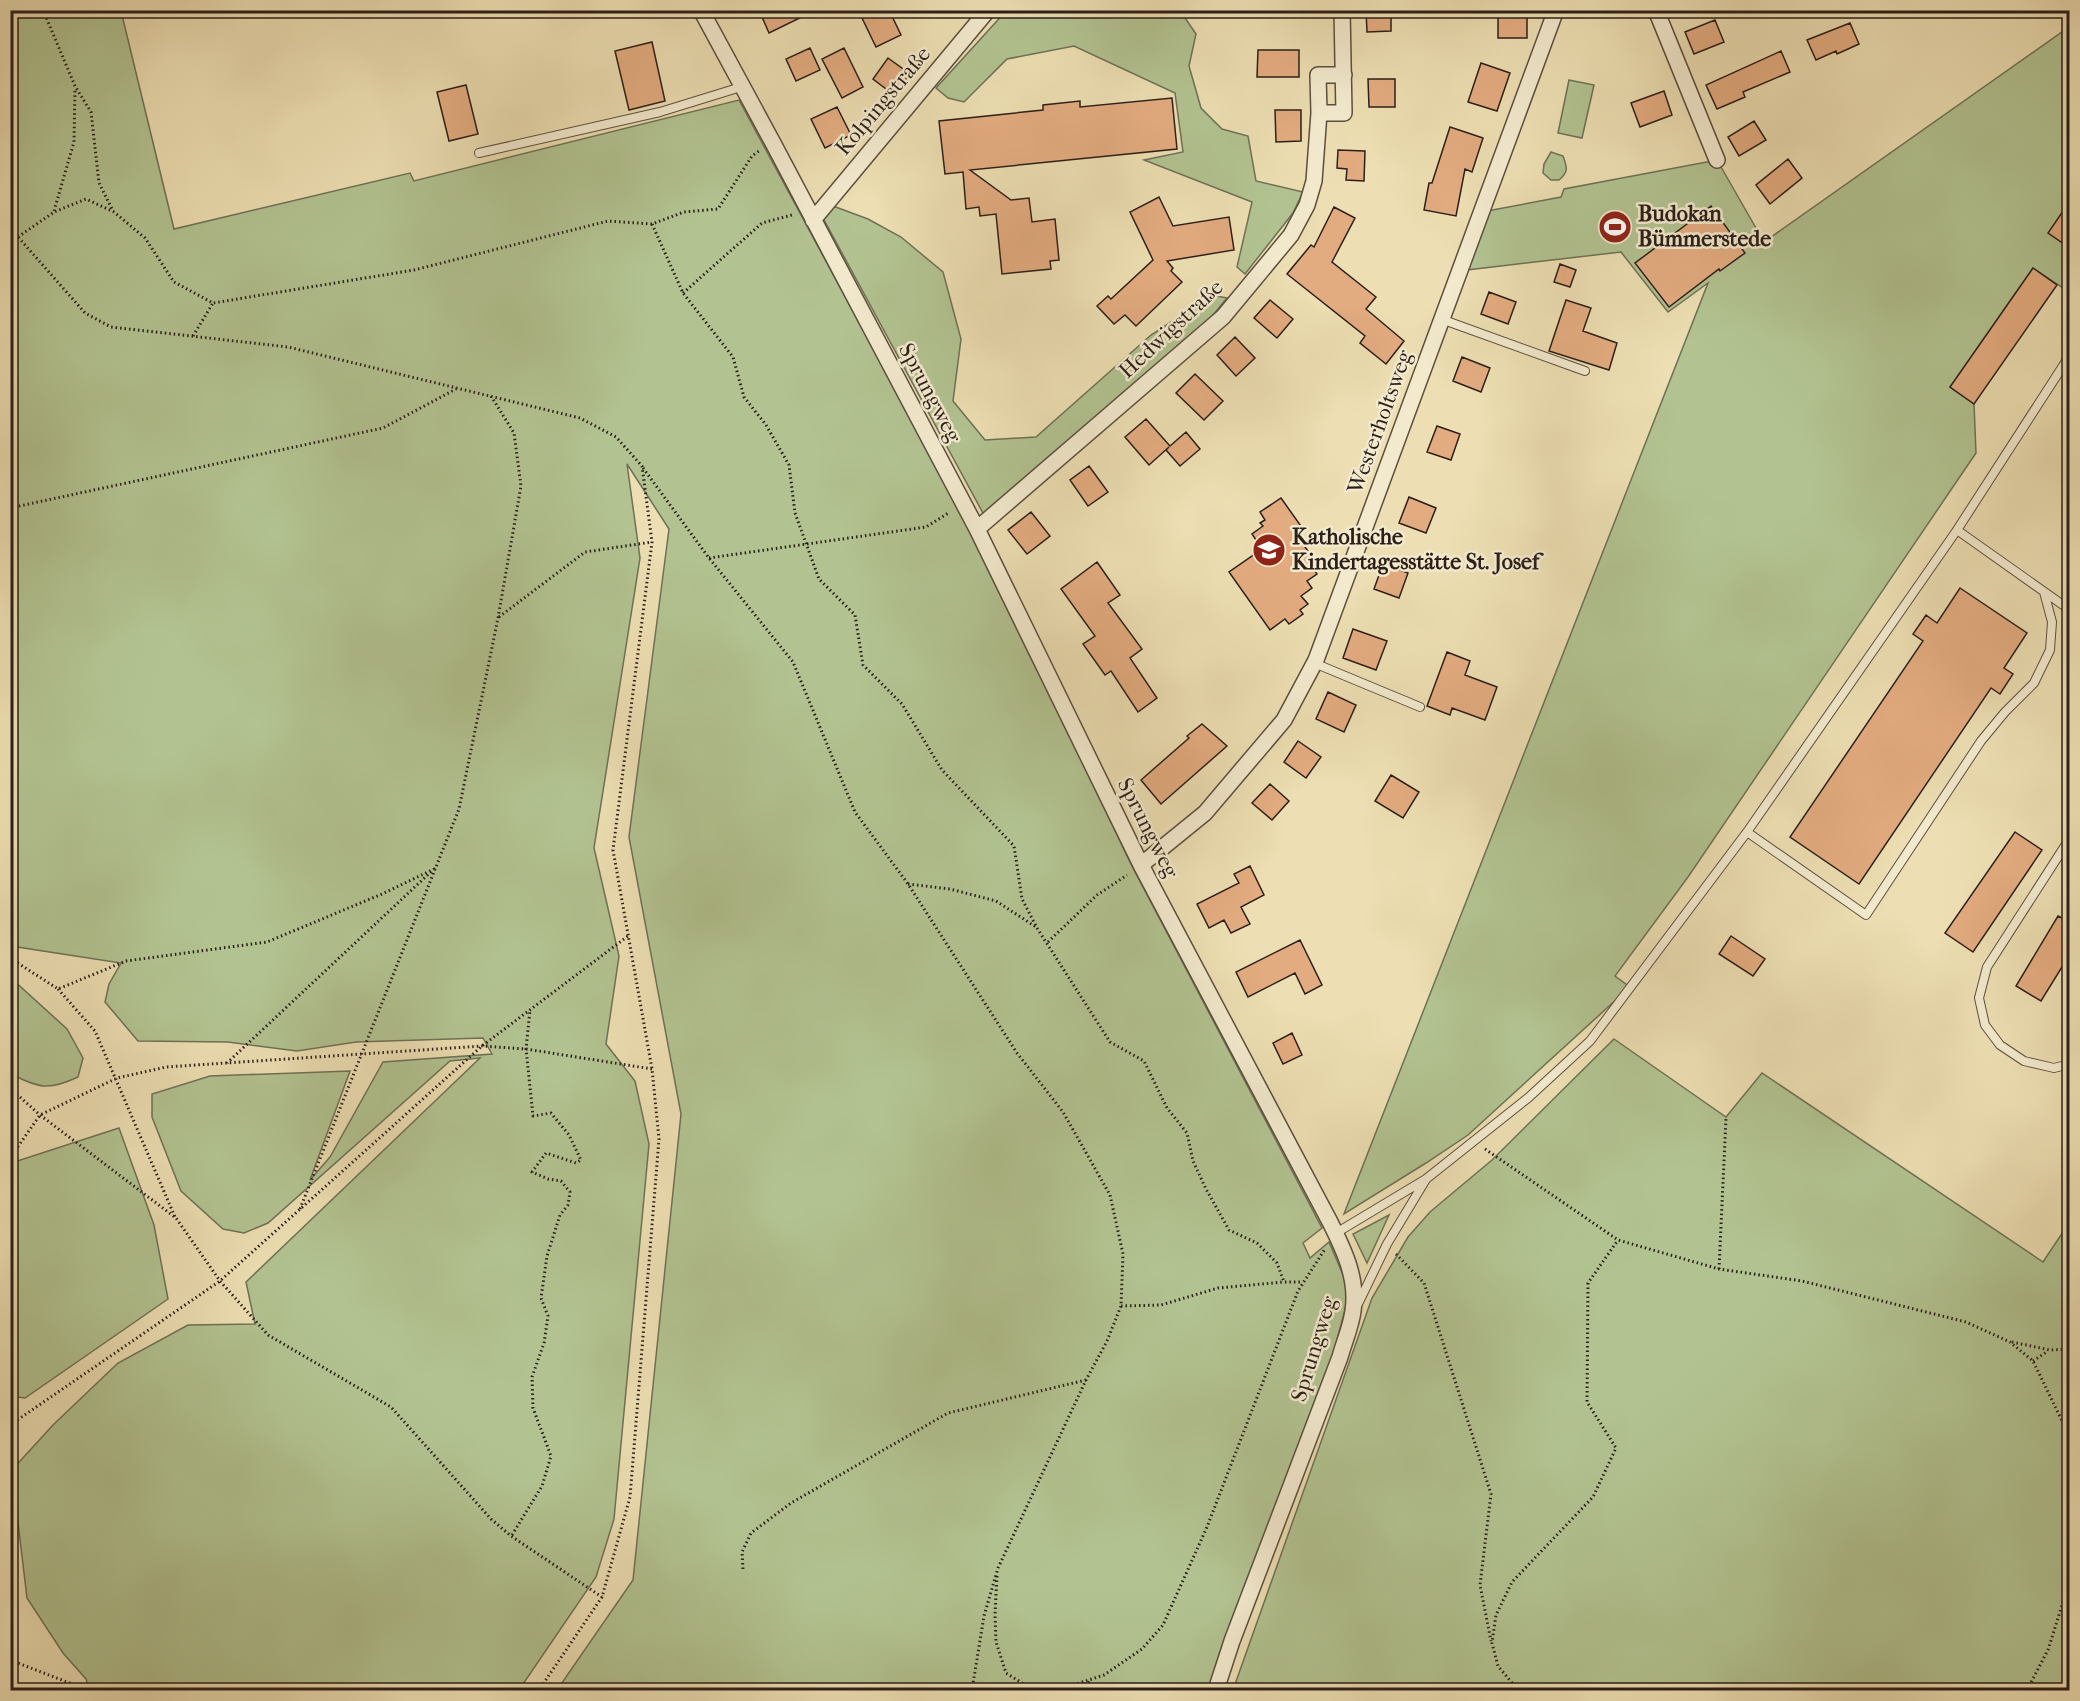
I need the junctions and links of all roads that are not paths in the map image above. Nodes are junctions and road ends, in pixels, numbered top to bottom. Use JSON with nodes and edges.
{"nodes":[{"id":1,"x":701,"y":10,"type":"edge"},
{"id":2,"x":988,"y":10,"type":"edge"},
{"id":3,"x":1342,"y":10,"type":"edge"},
{"id":4,"x":1556,"y":10,"type":"edge"},
{"id":5,"x":1656,"y":10,"type":"edge"},
{"id":6,"x":1344,"y":75,"type":"junction"},
{"id":7,"x":741,"y":87,"type":"junction"},
{"id":8,"x":1319,"y":113,"type":"junction"},
{"id":9,"x":479,"y":153,"type":"dead end"},
{"id":10,"x":1717,"y":160,"type":"dead end"},
{"id":11,"x":809,"y":213,"type":"junction"},
{"id":12,"x":1441,"y":320,"type":"junction"},
{"id":13,"x":2070,"y":355,"type":"edge"},
{"id":14,"x":1585,"y":371,"type":"dead end"},
{"id":15,"x":977,"y":529,"type":"junction"},
{"id":16,"x":1957,"y":530,"type":"junction"},
{"id":17,"x":2044,"y":592,"type":"junction"},
{"id":18,"x":2070,"y":610,"type":"edge"},
{"id":19,"x":1314,"y":663,"type":"junction"},
{"id":20,"x":1420,"y":707,"type":"dead end"},
{"id":21,"x":1747,"y":832,"type":"junction"},
{"id":22,"x":2070,"y":838,"type":"edge"},
{"id":23,"x":1141,"y":865,"type":"junction"},
{"id":24,"x":2070,"y":1064,"type":"edge"},
{"id":25,"x":1426,"y":1179,"type":"junction"},
{"id":26,"x":1337,"y":1237,"type":"junction"},
{"id":27,"x":1353,"y":1314,"type":"junction"},
{"id":28,"x":1216,"y":1690,"type":"edge"}],
"edges":[{"from":1,"to":7,"type":"street","name":"Sprungweg"},
{"from":2,"to":11,"type":"street","name":"Kolpingstraße"},
{"from":3,"to":6,"type":"street"},
{"from":4,"to":12,"type":"street","name":"Westerholtsweg"},
{"from":5,"to":10,"type":"street"},
{"from":6,"to":8,"type":"street"},
{"from":6,"to":8,"type":"street","name":"Hedwigstraße"},
{"from":7,"to":9,"type":"lane"},
{"from":7,"to":11,"type":"street","name":"Sprungweg"},
{"from":8,"to":15,"type":"street","name":"Hedwigstraße"},
{"from":11,"to":15,"type":"street","name":"Sprungweg"},
{"from":12,"to":14,"type":"lane"},
{"from":12,"to":19,"type":"street","name":"Westerholtsweg"},
{"from":13,"to":16,"type":"lane"},
{"from":15,"to":23,"type":"street","name":"Sprungweg"},
{"from":16,"to":17,"type":"lane"},
{"from":16,"to":21,"type":"lane"},
{"from":17,"to":18,"type":"lane"},
{"from":17,"to":21,"type":"lane"},
{"from":19,"to":20,"type":"lane"},
{"from":19,"to":23,"type":"street","name":"Westerholtsweg"},
{"from":21,"to":25,"type":"lane"},
{"from":22,"to":24,"type":"lane"},
{"from":23,"to":26,"type":"street","name":"Sprungweg"},
{"from":25,"to":26,"type":"lane"},
{"from":25,"to":27,"type":"lane"},
{"from":26,"to":27,"type":"street","name":"Sprungweg"},
{"from":27,"to":28,"type":"street","name":"Sprungweg"}]}
